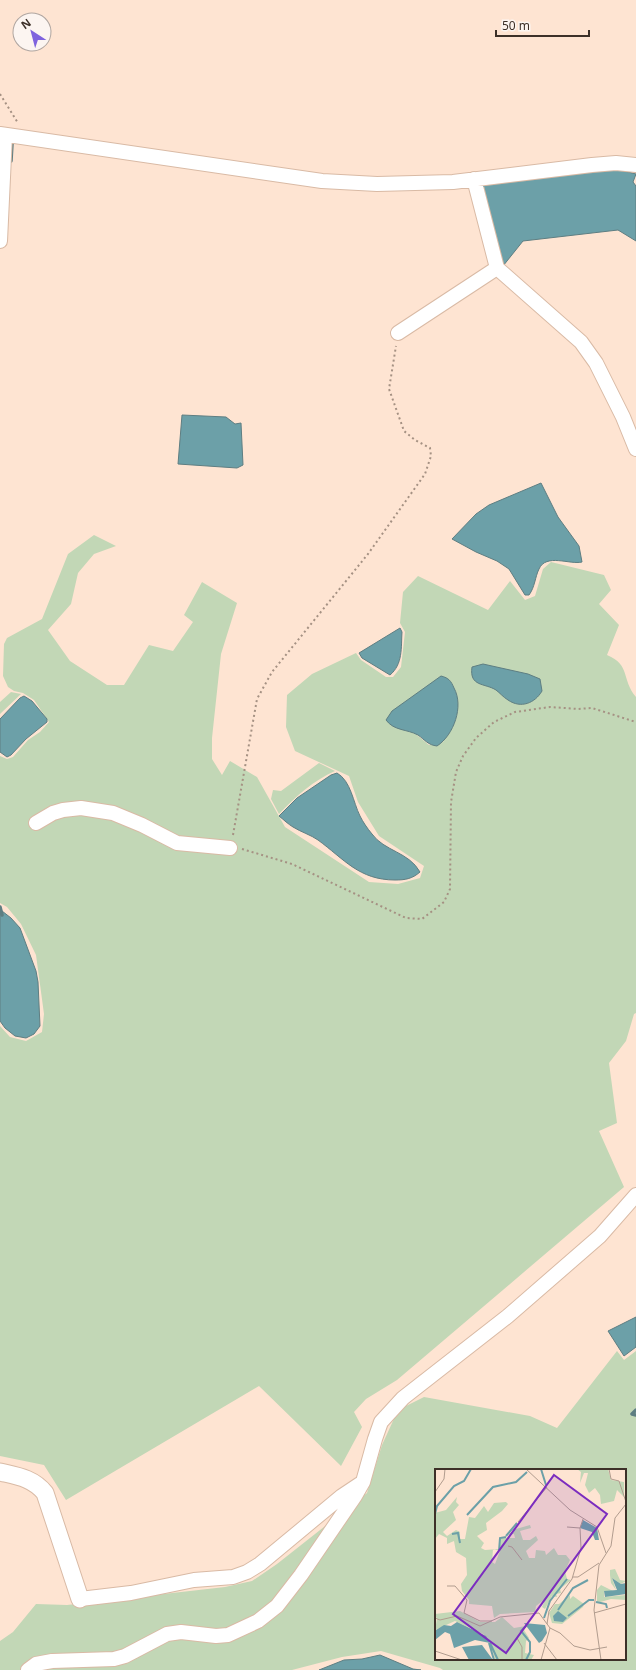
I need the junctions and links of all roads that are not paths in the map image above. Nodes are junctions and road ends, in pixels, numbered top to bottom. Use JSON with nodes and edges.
{"nodes":[{"id":1,"x":3,"y":135,"type":"edge"},
{"id":2,"x":636,"y":165,"type":"edge"},
{"id":3,"x":474,"y":179,"type":"junction"},
{"id":4,"x":0,"y":240,"type":"edge"},
{"id":5,"x":497,"y":268,"type":"junction"},
{"id":6,"x":398,"y":333,"type":"road end"},
{"id":7,"x":636,"y":449,"type":"edge"},
{"id":8,"x":36,"y":823,"type":"dead end"},
{"id":9,"x":230,"y":848,"type":"road end"},
{"id":10,"x":636,"y":1195,"type":"edge"},
{"id":11,"x":0,"y":1472,"type":"edge"},
{"id":12,"x":363,"y":1482,"type":"junction"},
{"id":13,"x":80,"y":1599,"type":"joint"},
{"id":14,"x":28,"y":1670,"type":"edge"}],
"edges":[{"from":1,"to":3,"type":"street"},
{"from":1,"to":4,"type":"street"},
{"from":2,"to":3,"type":"street"},
{"from":3,"to":5,"type":"street"},
{"from":5,"to":6,"type":"street"},
{"from":5,"to":7,"type":"street"},
{"from":8,"to":9,"type":"street"},
{"from":10,"to":12,"type":"street"},
{"from":11,"to":13,"type":"street"},
{"from":12,"to":13,"type":"street"},
{"from":12,"to":14,"type":"street"}]}
